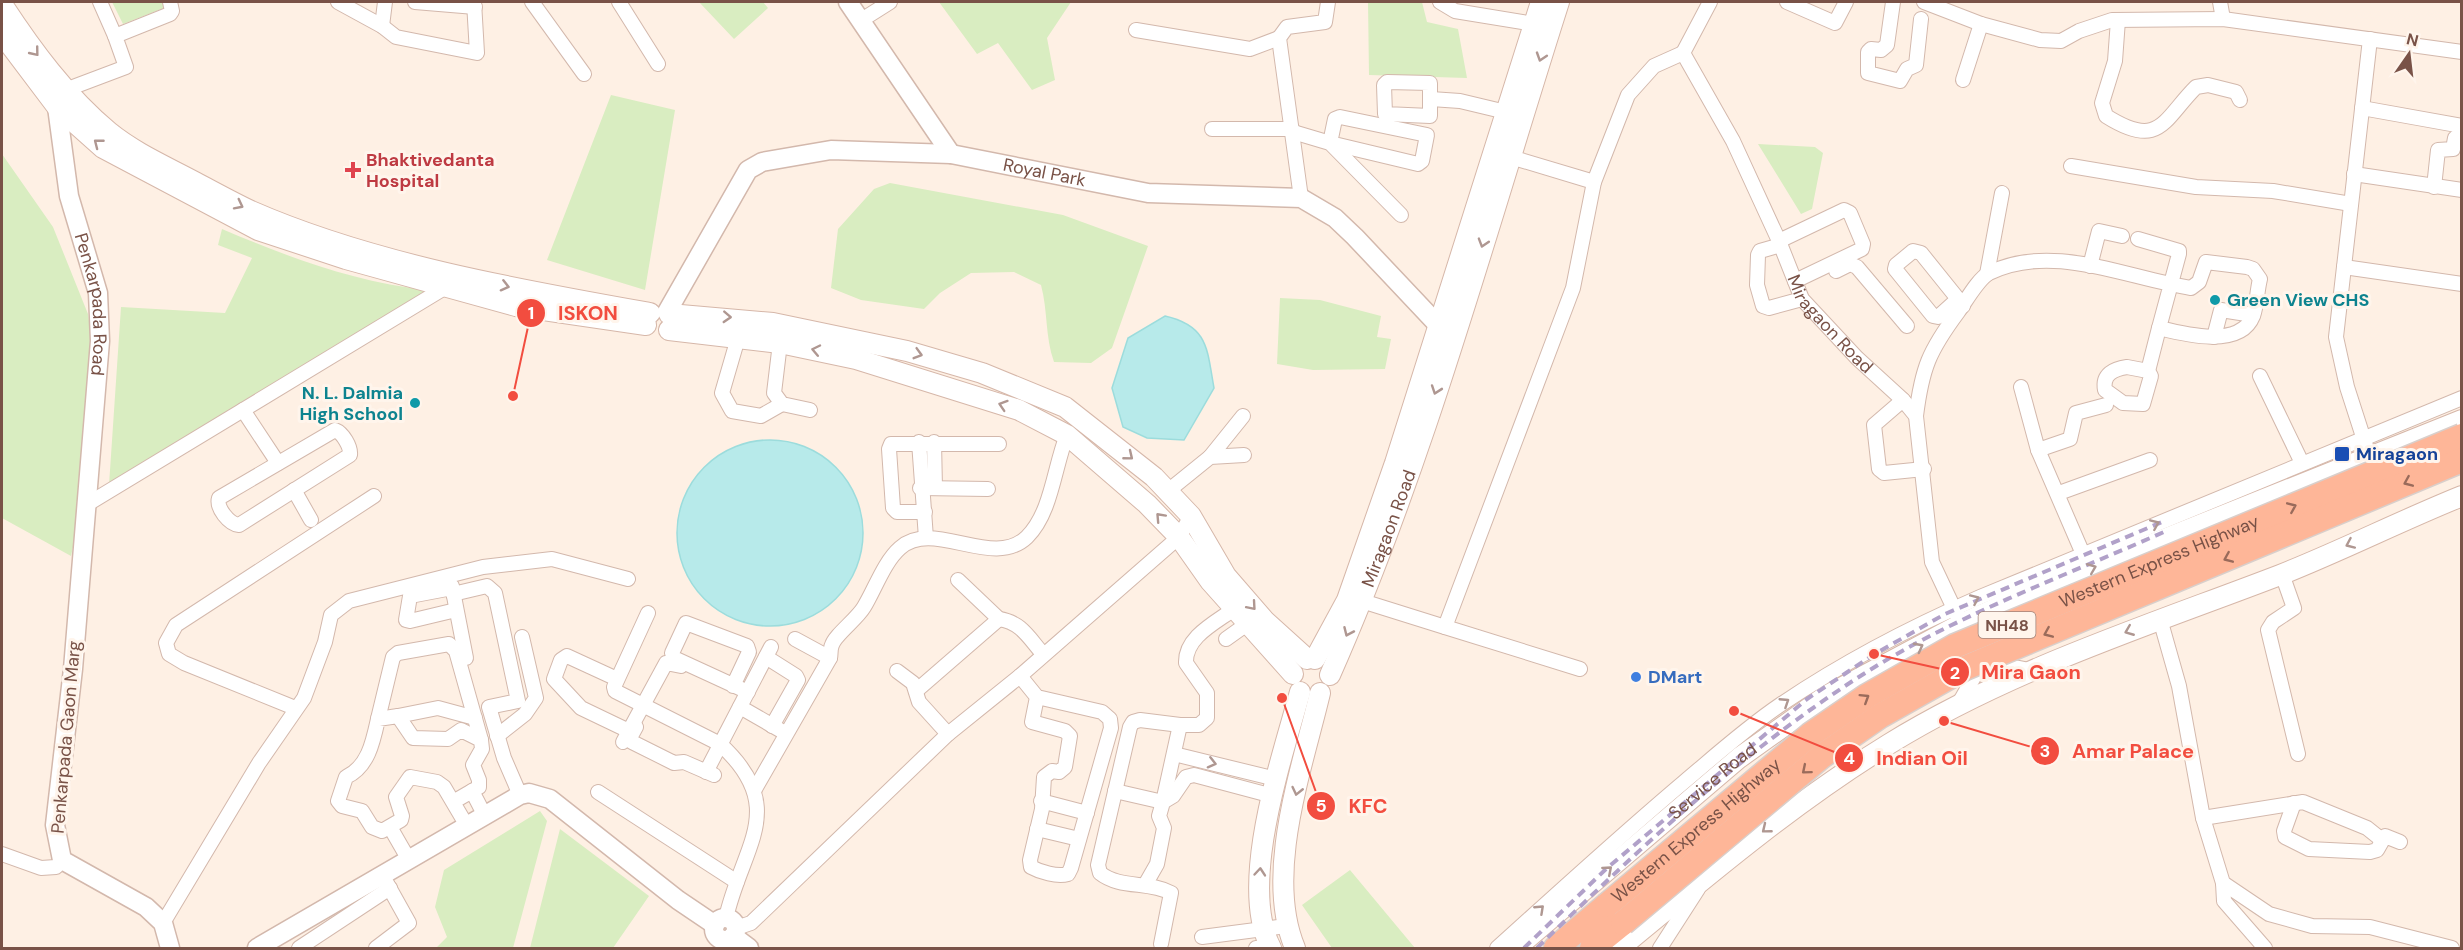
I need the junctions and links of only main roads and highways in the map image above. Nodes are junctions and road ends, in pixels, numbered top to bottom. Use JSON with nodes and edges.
{"nodes":[{"id":1,"x":1541,"y":2,"type":"edge"},
{"id":2,"x":1559,"y":2,"type":"edge"},
{"id":3,"x":2,"y":4,"type":"edge"},
{"id":4,"x":2,"y":34,"type":"edge"},
{"id":5,"x":61,"y":98,"type":"junction"},
{"id":6,"x":1501,"y":154,"type":"junction"},
{"id":7,"x":660,"y":319,"type":"junction"},
{"id":8,"x":1447,"y":330,"type":"junction"},
{"id":9,"x":2462,"y":420,"type":"edge"},
{"id":10,"x":1096,"y":430,"type":"junction"},
{"id":11,"x":2462,"y":436,"type":"edge"},
{"id":12,"x":1074,"y":442,"type":"junction"},
{"id":13,"x":2462,"y":460,"type":"edge"},
{"id":14,"x":2462,"y":496,"type":"edge"},
{"id":15,"x":1311,"y":659,"type":"junction"},
{"id":16,"x":1293,"y":674,"type":"junction"},
{"id":17,"x":1329,"y":675,"type":"junction"},
{"id":18,"x":1300,"y":692,"type":"junction"},
{"id":19,"x":1320,"y":693,"type":"junction"},
{"id":20,"x":1615,"y":914,"type":"junction"},
{"id":21,"x":1265,"y":944,"type":"edge"},
{"id":22,"x":1295,"y":948,"type":"edge"},
{"id":23,"x":1516,"y":948,"type":"edge"},
{"id":24,"x":1556,"y":948,"type":"edge"},
{"id":25,"x":1592,"y":948,"type":"edge"},
{"id":26,"x":1620,"y":948,"type":"edge"}],
"edges":[{"from":1,"to":6,"type":"main road","name":"Miragaon Road"},
{"from":2,"to":6,"type":"main road","name":"Miragaon Road","one_way":true},
{"from":3,"to":5,"type":"main road","one_way":true},
{"from":4,"to":5,"type":"main road"},
{"from":5,"to":7,"type":"main road"},
{"from":6,"to":8,"type":"main road","name":"Miragaon Road"},
{"from":7,"to":10,"type":"main road","one_way":true},
{"from":12,"to":7,"type":"main road","one_way":true},
{"from":8,"to":15,"type":"main road","name":"Miragaon Road"},
{"from":8,"to":17,"type":"main road","name":"Miragaon Road","one_way":true},
{"from":23,"to":9,"type":"main road","name":"Service Road","one_way":true},
{"from":10,"to":12,"type":"main road"},
{"from":10,"to":15,"type":"main road","one_way":true},
{"from":20,"to":11,"type":"highway","name":"Western Express Highway","number":"NH48","one_way":true,"bridge":true},
{"from":16,"to":12,"type":"main road","one_way":true},
{"from":13,"to":20,"type":"highway","name":"Western Express Highway","number":"NH48","one_way":true,"bridge":true},
{"from":14,"to":26,"type":"main road","one_way":true},
{"from":15,"to":16,"type":"main road"},
{"from":15,"to":17,"type":"main road"},
{"from":16,"to":18,"type":"main road"},
{"from":17,"to":19,"type":"main road"},
{"from":18,"to":19,"type":"main road"},
{"from":21,"to":18,"type":"main road","one_way":true},
{"from":19,"to":22,"type":"main road","one_way":true},
{"from":20,"to":24,"type":"highway","name":"Western Express Highway","number":"NH48"},
{"from":20,"to":25,"type":"highway","name":"Western Express Highway","number":"NH48"}]}
